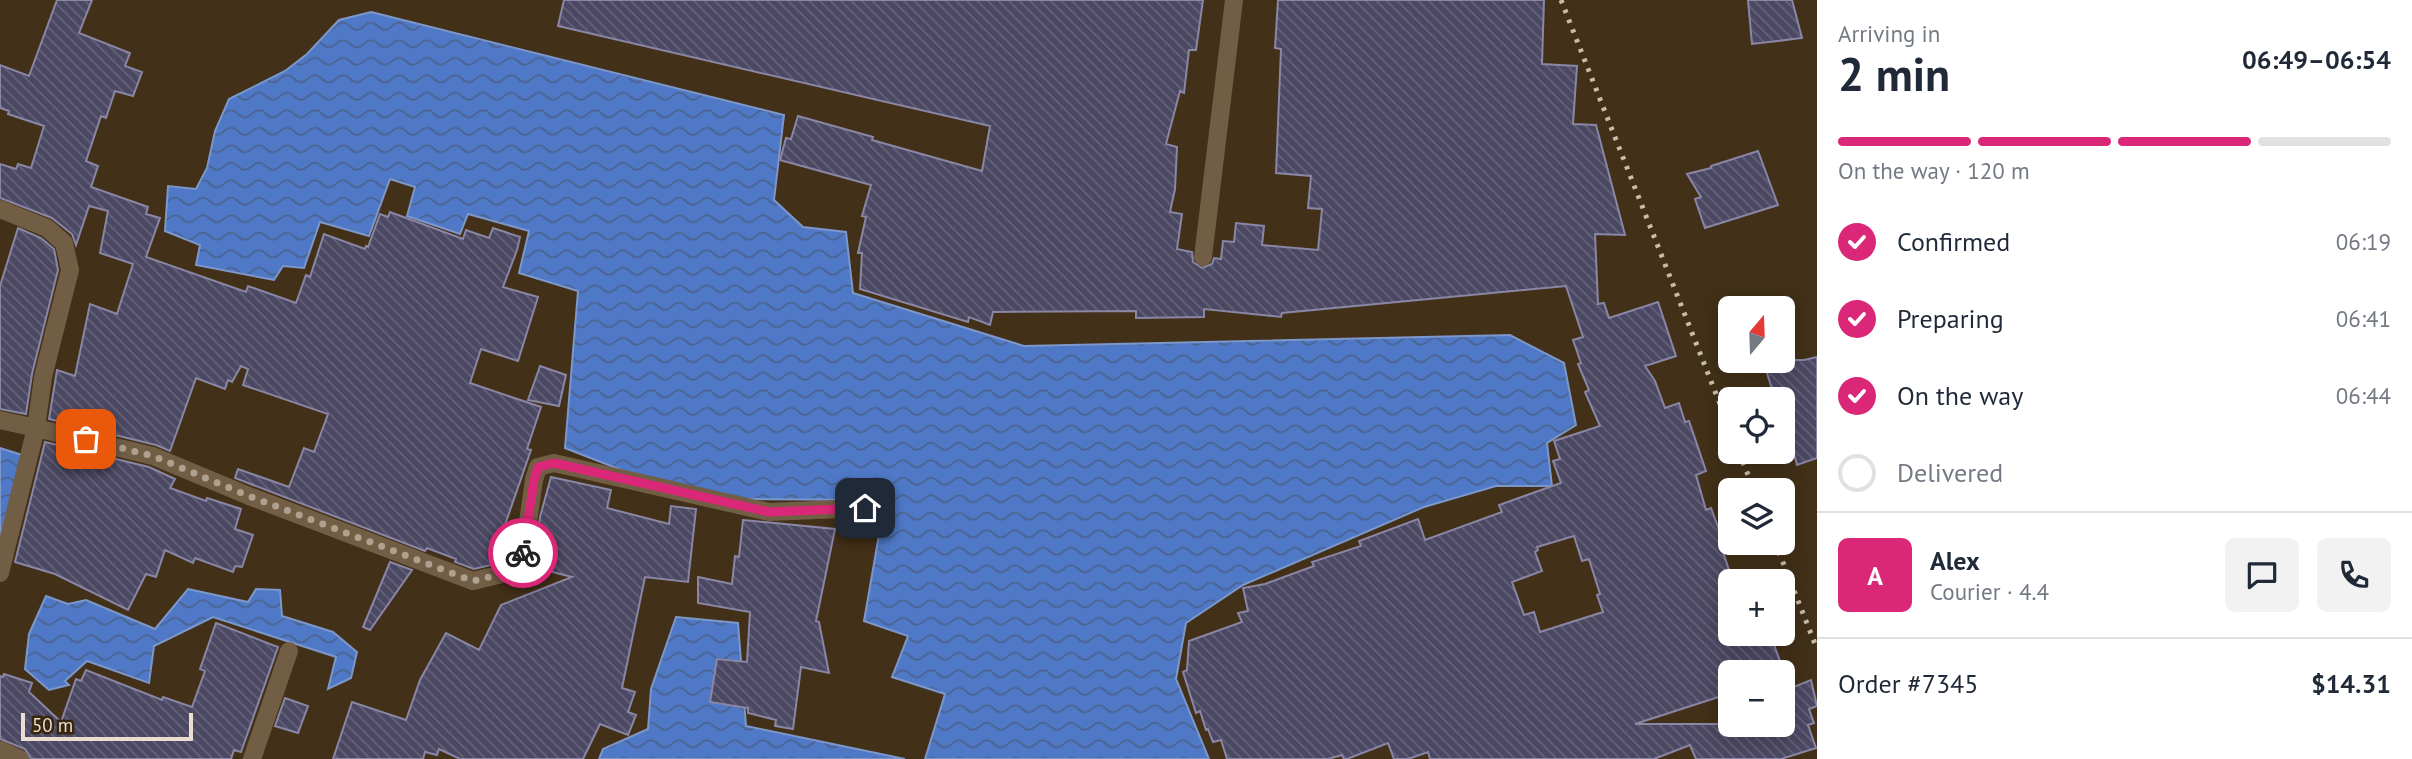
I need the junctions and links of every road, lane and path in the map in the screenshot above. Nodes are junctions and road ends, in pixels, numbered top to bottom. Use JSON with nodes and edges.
{"nodes":[{"id":1,"x":1234,"y":0,"type":"edge"},
{"id":2,"x":0,"y":209,"type":"edge"},
{"id":3,"x":1203,"y":257,"type":"dead end"},
{"id":4,"x":0,"y":420,"type":"edge"},
{"id":5,"x":36,"y":428,"type":"junction"},
{"id":6,"x":865,"y":508,"type":"dead end"},
{"id":7,"x":0,"y":573,"type":"edge"},
{"id":8,"x":289,"y":651,"type":"dead end"},
{"id":9,"x":0,"y":750,"type":"edge"},
{"id":10,"x":20,"y":759,"type":"edge"},
{"id":11,"x":252,"y":759,"type":"edge"}],
"edges":[{"from":1,"to":3,"type":"street"},
{"from":2,"to":5,"type":"street"},
{"from":4,"to":5,"type":"street"},
{"from":5,"to":6,"type":"street"},
{"from":5,"to":7,"type":"street"},
{"from":8,"to":11,"type":"street"},
{"from":9,"to":10,"type":"street"}]}
